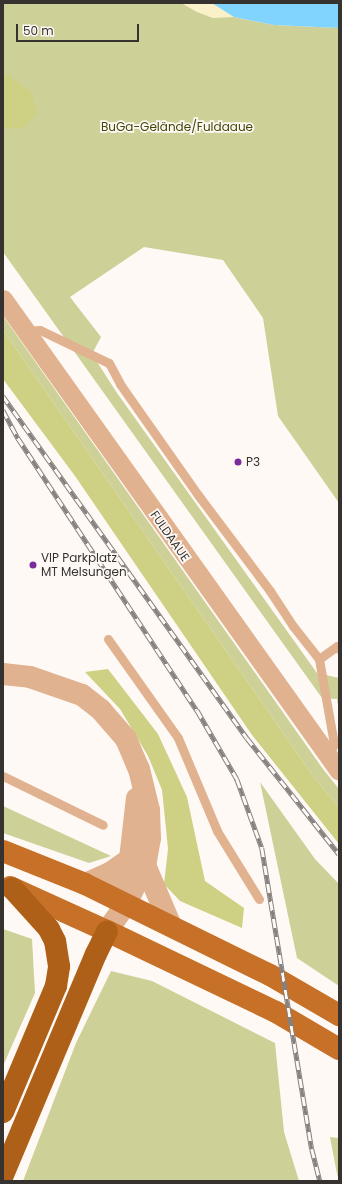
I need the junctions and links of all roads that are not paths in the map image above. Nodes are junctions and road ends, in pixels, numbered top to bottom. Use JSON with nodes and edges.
{"nodes":[{"id":1,"x":3,"y":299,"type":"edge"},
{"id":2,"x":25,"y":331,"type":"junction"},
{"id":3,"x":108,"y":639,"type":"dead end"},
{"id":4,"x":339,"y":649,"type":"edge"},
{"id":5,"x":319,"y":659,"type":"junction"},
{"id":6,"x":3,"y":674,"type":"edge"},
{"id":7,"x":334,"y":764,"type":"edge"},
{"id":8,"x":3,"y":776,"type":"edge"},
{"id":9,"x":103,"y":825,"type":"dead end"},
{"id":10,"x":3,"y":851,"type":"edge"},
{"id":11,"x":138,"y":862,"type":"junction"},
{"id":12,"x":85,"y":884,"type":"junction"},
{"id":13,"x":8,"y":887,"type":"edge"},
{"id":14,"x":259,"y":899,"type":"dead end"},
{"id":15,"x":121,"y":902,"type":"junction"},
{"id":16,"x":171,"y":926,"type":"junction"},
{"id":17,"x":107,"y":931,"type":"junction"},
{"id":18,"x":339,"y":1015,"type":"edge"},
{"id":19,"x":339,"y":1049,"type":"edge"},
{"id":20,"x":3,"y":1112,"type":"edge"},
{"id":21,"x":3,"y":1175,"type":"edge"}],
"edges":[{"from":1,"to":2,"type":"street","name":"FULDAAUE"},
{"from":2,"to":5,"type":"lane"},
{"from":2,"to":7,"type":"street","name":"FULDAAUE"},
{"from":3,"to":14,"type":"lane"},
{"from":4,"to":5,"type":"lane"},
{"from":5,"to":7,"type":"lane"},
{"from":6,"to":11,"type":"street"},
{"from":8,"to":9,"type":"lane"},
{"from":10,"to":12,"type":"main road"},
{"from":11,"to":12,"type":"street"},
{"from":11,"to":15,"type":"street"},
{"from":11,"to":16,"type":"street"},
{"from":12,"to":15,"type":"main road"},
{"from":13,"to":17,"type":"main road"},
{"from":13,"to":20,"type":"highway"},
{"from":15,"to":16,"type":"main road"},
{"from":15,"to":17,"type":"street"},
{"from":16,"to":18,"type":"main road"},
{"from":17,"to":19,"type":"main road"},
{"from":17,"to":21,"type":"highway"}]}
